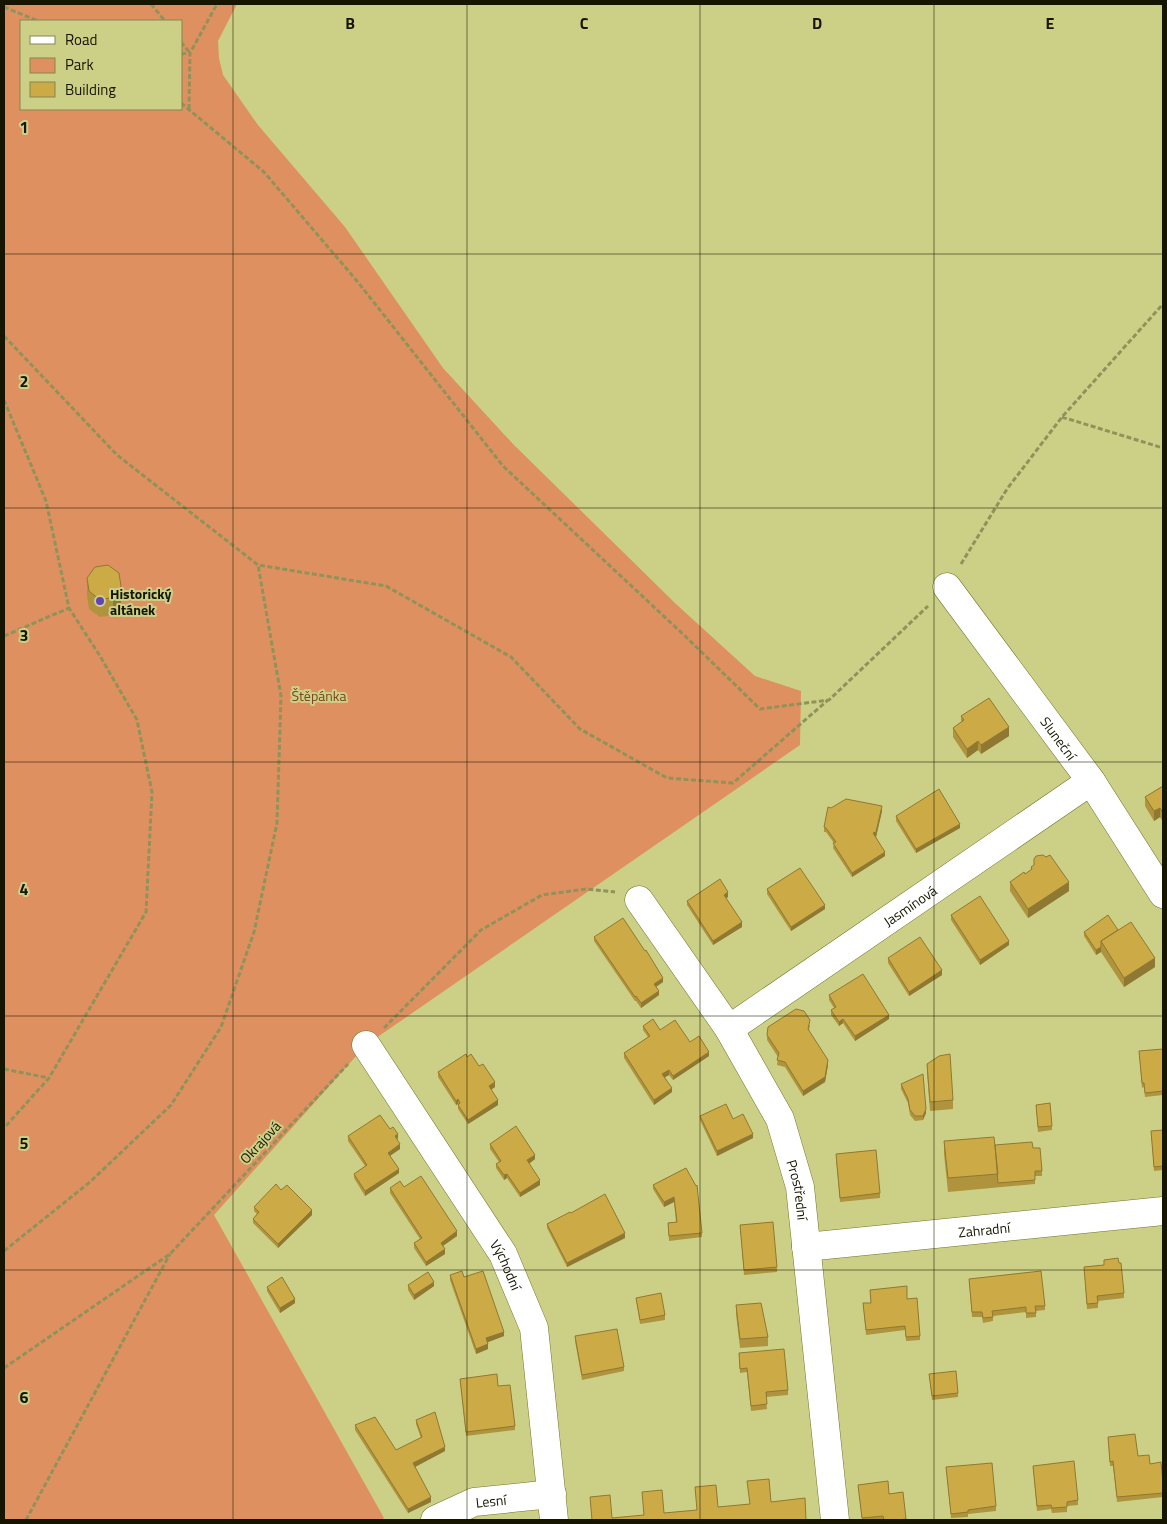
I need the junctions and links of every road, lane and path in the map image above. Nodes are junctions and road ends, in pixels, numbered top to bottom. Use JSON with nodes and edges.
{"nodes":[{"id":1,"x":151,"y":4,"type":"edge"},
{"id":2,"x":217,"y":4,"type":"edge"},
{"id":3,"x":4,"y":7,"type":"edge"},
{"id":4,"x":36,"y":20,"type":"edge"},
{"id":5,"x":164,"y":20,"type":"edge"},
{"id":6,"x":182,"y":43,"type":"edge"},
{"id":7,"x":190,"y":53,"type":"junction"},
{"id":8,"x":182,"y":54,"type":"edge"},
{"id":9,"x":182,"y":104,"type":"edge"},
{"id":10,"x":188,"y":109,"type":"junction"},
{"id":11,"x":1163,"y":304,"type":"edge"},
{"id":12,"x":4,"y":336,"type":"edge"},
{"id":13,"x":4,"y":400,"type":"edge"},
{"id":14,"x":6,"y":408,"type":"edge"},
{"id":15,"x":1062,"y":417,"type":"junction"},
{"id":16,"x":1163,"y":448,"type":"edge"},
{"id":17,"x":258,"y":565,"type":"junction"},
{"id":18,"x":948,"y":587,"type":"junction"},
{"id":19,"x":69,"y":608,"type":"junction"},
{"id":20,"x":4,"y":636,"type":"edge"},
{"id":21,"x":828,"y":700,"type":"junction"},
{"id":22,"x":1091,"y":781,"type":"junction"},
{"id":23,"x":1163,"y":894,"type":"edge"},
{"id":24,"x":639,"y":900,"type":"joint"},
{"id":25,"x":729,"y":1029,"type":"junction"},
{"id":26,"x":366,"y":1045,"type":"junction"},
{"id":27,"x":4,"y":1068,"type":"edge"},
{"id":28,"x":49,"y":1078,"type":"junction"},
{"id":29,"x":4,"y":1128,"type":"edge"},
{"id":30,"x":1163,"y":1211,"type":"edge"},
{"id":31,"x":806,"y":1247,"type":"junction"},
{"id":32,"x":4,"y":1252,"type":"edge"},
{"id":33,"x":170,"y":1254,"type":"junction"},
{"id":34,"x":4,"y":1368,"type":"edge"},
{"id":35,"x":553,"y":1507,"type":"edge"},
{"id":36,"x":26,"y":1520,"type":"edge"},
{"id":37,"x":435,"y":1520,"type":"edge"},
{"id":38,"x":835,"y":1520,"type":"edge"}],
"edges":[{"from":1,"to":5,"type":"path"},
{"from":2,"to":7,"type":"path"},
{"from":3,"to":4,"type":"path"},
{"from":6,"to":7,"type":"path"},
{"from":7,"to":8,"type":"path"},
{"from":7,"to":10,"type":"path"},
{"from":9,"to":10,"type":"path"},
{"from":10,"to":21,"type":"path"},
{"from":11,"to":15,"type":"path"},
{"from":12,"to":17,"type":"path"},
{"from":13,"to":14,"type":"path"},
{"from":14,"to":19,"type":"path"},
{"from":15,"to":16,"type":"path"},
{"from":15,"to":18,"type":"path"},
{"from":17,"to":21,"type":"path"},
{"from":17,"to":32,"type":"path"},
{"from":18,"to":21,"type":"path"},
{"from":18,"to":22,"type":"street","name":"Sluneční"},
{"from":19,"to":20,"type":"path"},
{"from":19,"to":28,"type":"path"},
{"from":22,"to":23,"type":"street","name":"Sluneční"},
{"from":22,"to":25,"type":"street","name":"Jasmínová"},
{"from":24,"to":25,"type":"street","name":"Prostřední"},
{"from":24,"to":26,"type":"path","name":"Okrajová"},
{"from":25,"to":31,"type":"street","name":"Prostřední"},
{"from":26,"to":33,"type":"path","name":"Okrajová"},
{"from":26,"to":35,"type":"street","name":"Východní"},
{"from":27,"to":28,"type":"path"},
{"from":28,"to":29,"type":"path"},
{"from":30,"to":31,"type":"street","name":"Zahradní"},
{"from":31,"to":38,"type":"street","name":"Prostřední"},
{"from":33,"to":34,"type":"path"},
{"from":33,"to":36,"type":"path"},
{"from":35,"to":37,"type":"street","name":"Lesní"}]}
